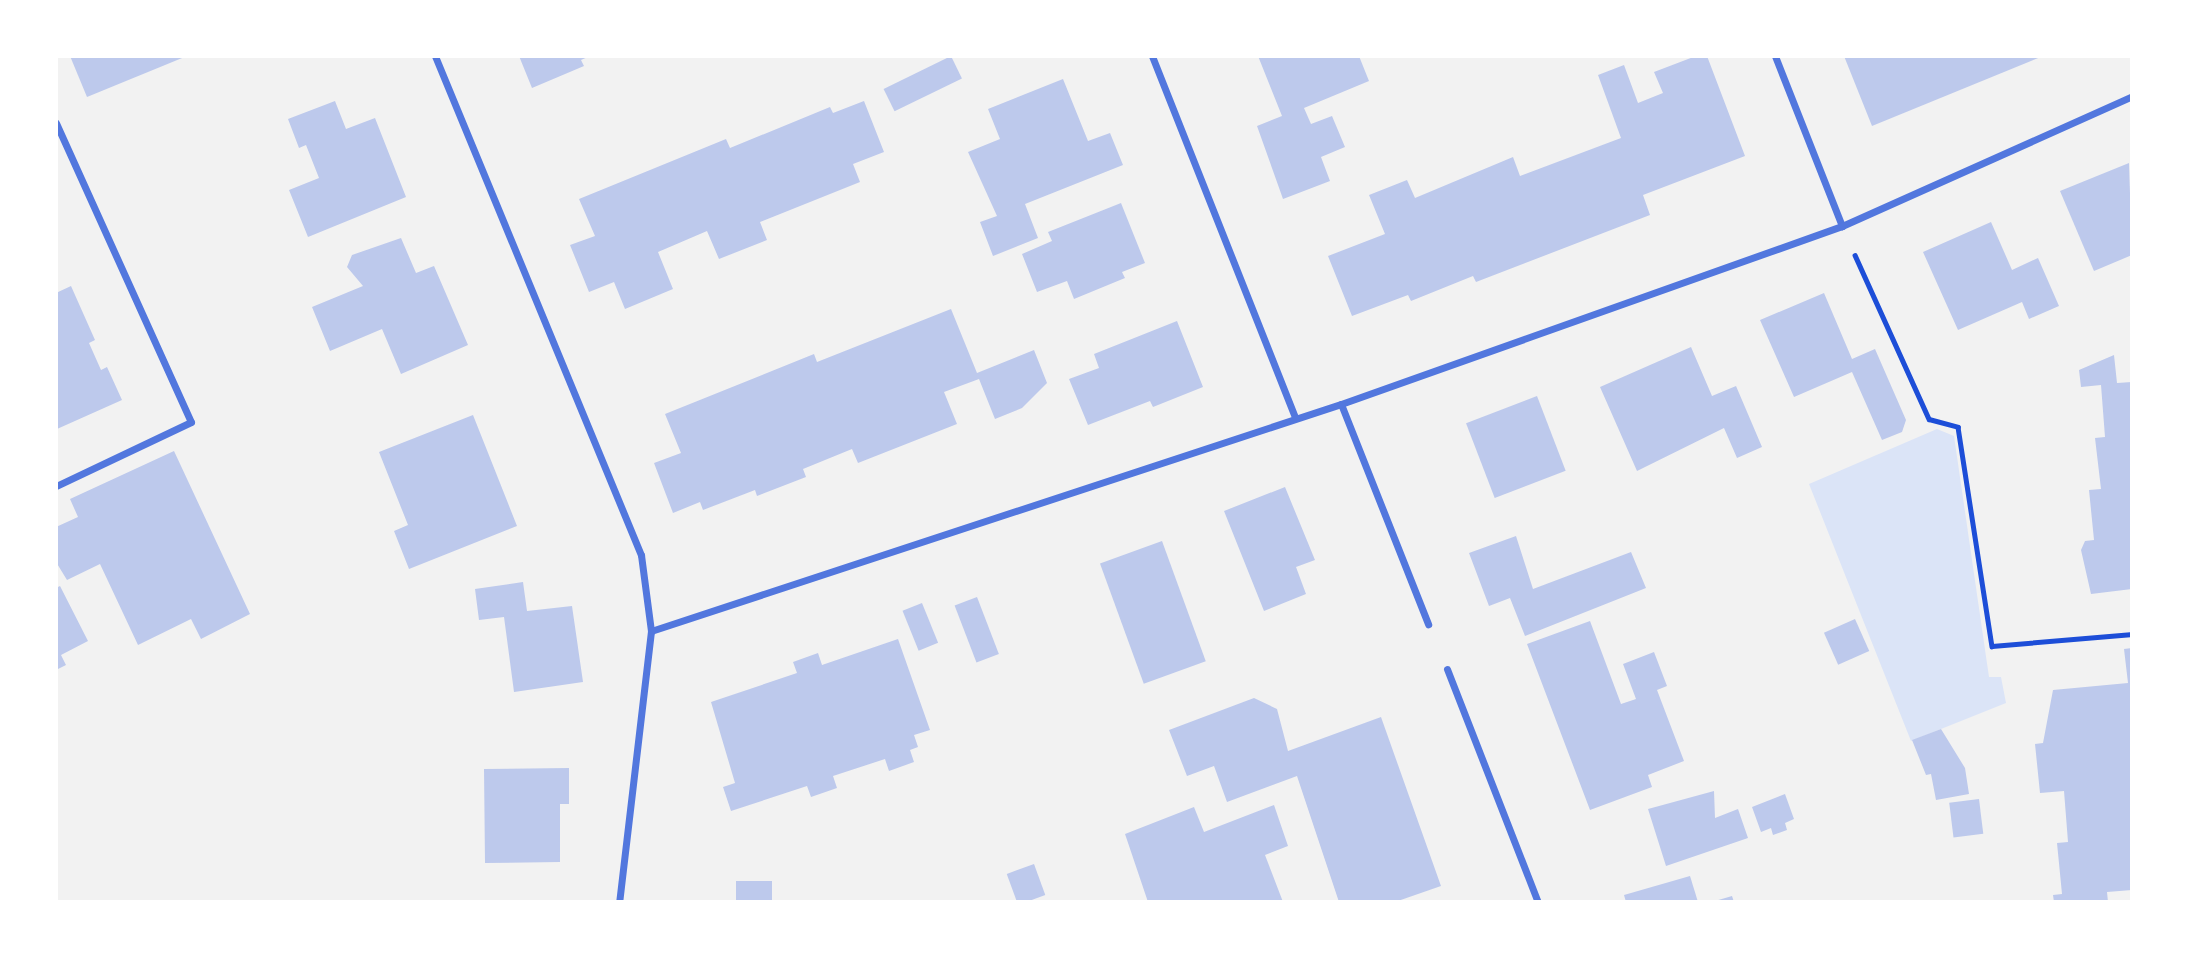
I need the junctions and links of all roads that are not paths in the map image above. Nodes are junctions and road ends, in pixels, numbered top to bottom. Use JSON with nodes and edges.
{"nodes":[{"id":1,"x":435,"y":56,"type":"edge"},
{"id":2,"x":1152,"y":56,"type":"edge"},
{"id":3,"x":1775,"y":56,"type":"edge"},
{"id":4,"x":2132,"y":96,"type":"edge"},
{"id":5,"x":56,"y":123,"type":"edge"},
{"id":6,"x":1842,"y":226,"type":"junction"},
{"id":7,"x":1341,"y":404,"type":"junction"},
{"id":8,"x":1295,"y":418,"type":"junction"},
{"id":9,"x":56,"y":486,"type":"edge"},
{"id":10,"x":1428,"y":624,"type":"dead end"},
{"id":11,"x":651,"y":631,"type":"junction"},
{"id":12,"x":1447,"y":669,"type":"dead end"},
{"id":13,"x":619,"y":902,"type":"edge"},
{"id":14,"x":1538,"y":902,"type":"edge"}],
"edges":[{"from":1,"to":11,"type":"street"},
{"from":2,"to":8,"type":"street"},
{"from":3,"to":6,"type":"street"},
{"from":4,"to":6,"type":"street"},
{"from":5,"to":9,"type":"street"},
{"from":6,"to":7,"type":"street"},
{"from":7,"to":8,"type":"street"},
{"from":7,"to":10,"type":"street"},
{"from":8,"to":11,"type":"street"},
{"from":11,"to":13,"type":"street"},
{"from":12,"to":14,"type":"street"}]}
